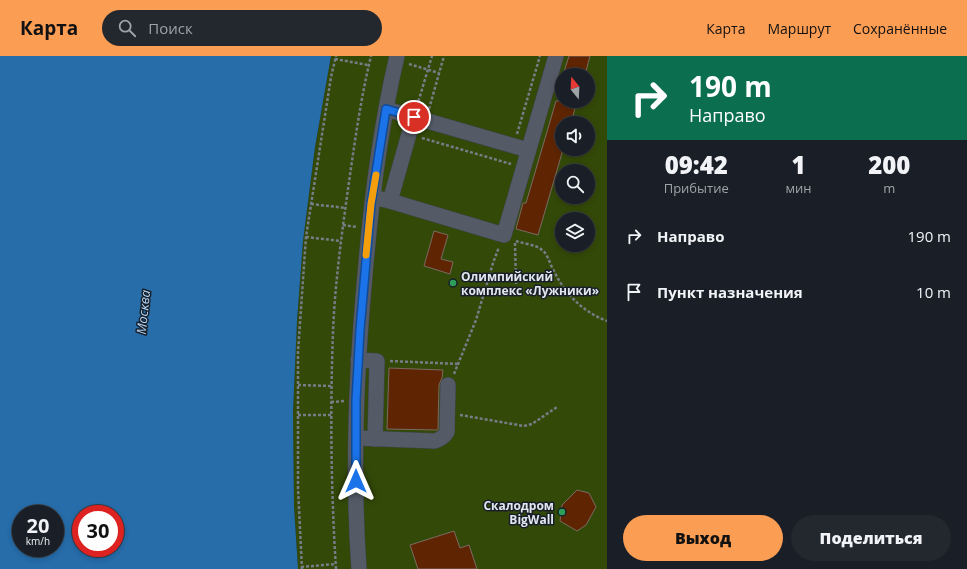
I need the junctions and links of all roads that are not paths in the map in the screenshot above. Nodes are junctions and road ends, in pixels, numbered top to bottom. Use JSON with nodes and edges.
{"nodes":[{"id":1,"x":556,"y":56,"type":"edge"},
{"id":2,"x":396,"y":58,"type":"edge"},
{"id":3,"x":386,"y":109,"type":"junction"},
{"id":4,"x":409,"y":134,"type":"road end"},
{"id":5,"x":528,"y":150,"type":"junction"},
{"id":6,"x":372,"y":196,"type":"junction"},
{"id":7,"x":390,"y":201,"type":"junction"},
{"id":8,"x":358,"y":360,"type":"junction"},
{"id":9,"x":448,"y":385,"type":"road end"},
{"id":10,"x":356,"y":438,"type":"junction"},
{"id":11,"x":375,"y":439,"type":"junction"},
{"id":12,"x":359,"y":569,"type":"edge"}],
"edges":[{"from":1,"to":5,"type":"street"},
{"from":2,"to":3,"type":"street"},
{"from":3,"to":5,"type":"street"},
{"from":3,"to":6,"type":"street"},
{"from":4,"to":7,"type":"street"},
{"from":5,"to":7,"type":"street"},
{"from":6,"to":7,"type":"street"},
{"from":6,"to":8,"type":"street"},
{"from":8,"to":10,"type":"street"},
{"from":8,"to":11,"type":"street"},
{"from":9,"to":11,"type":"street"},
{"from":10,"to":11,"type":"street"},
{"from":10,"to":12,"type":"street"}]}
